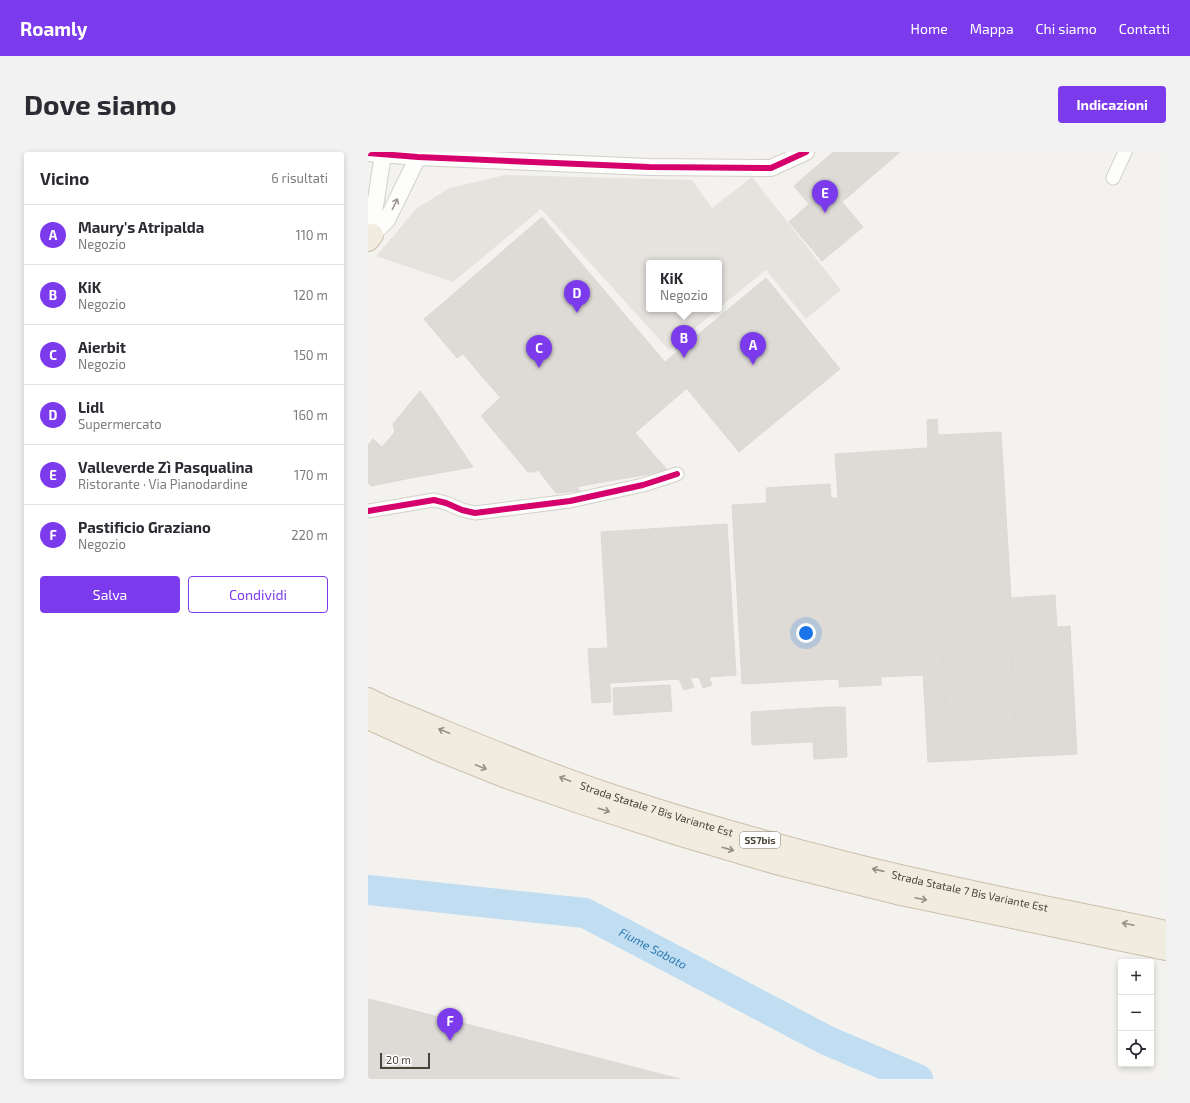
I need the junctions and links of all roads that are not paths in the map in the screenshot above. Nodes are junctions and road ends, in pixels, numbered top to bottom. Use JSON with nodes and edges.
{"nodes":[{"id":1,"x":806,"y":152,"type":"edge"},
{"id":2,"x":1125,"y":152,"type":"edge"},
{"id":3,"x":376,"y":154,"type":"edge"},
{"id":4,"x":418,"y":157,"type":"junction"},
{"id":5,"x":1113,"y":178,"type":"dead end"},
{"id":6,"x":368,"y":190,"type":"edge"},
{"id":7,"x":375,"y":206,"type":"junction"},
{"id":8,"x":370,"y":237,"type":"edge"},
{"id":9,"x":677,"y":474,"type":"dead end"},
{"id":10,"x":368,"y":511,"type":"edge"},
{"id":11,"x":368,"y":699,"type":"edge"},
{"id":12,"x":368,"y":718,"type":"edge"},
{"id":13,"x":1166,"y":932,"type":"edge"},
{"id":14,"x":1166,"y":949,"type":"edge"}],
"edges":[{"from":1,"to":4,"type":"street"},
{"from":2,"to":5,"type":"street"},
{"from":3,"to":4,"type":"street"},
{"from":3,"to":7,"type":"street"},
{"from":8,"to":4,"type":"street","one_way":true},
{"from":6,"to":7,"type":"street"},
{"from":7,"to":8,"type":"street"},
{"from":9,"to":10,"type":"street"},
{"from":13,"to":11,"type":"highway","name":"Strada Statale 7 Bis Variante Est","number":"SS7bis","one_way":true},
{"from":12,"to":14,"type":"highway","name":"Strada Statale 7 Bis Variante Est","number":"SS7bis","one_way":true}]}
